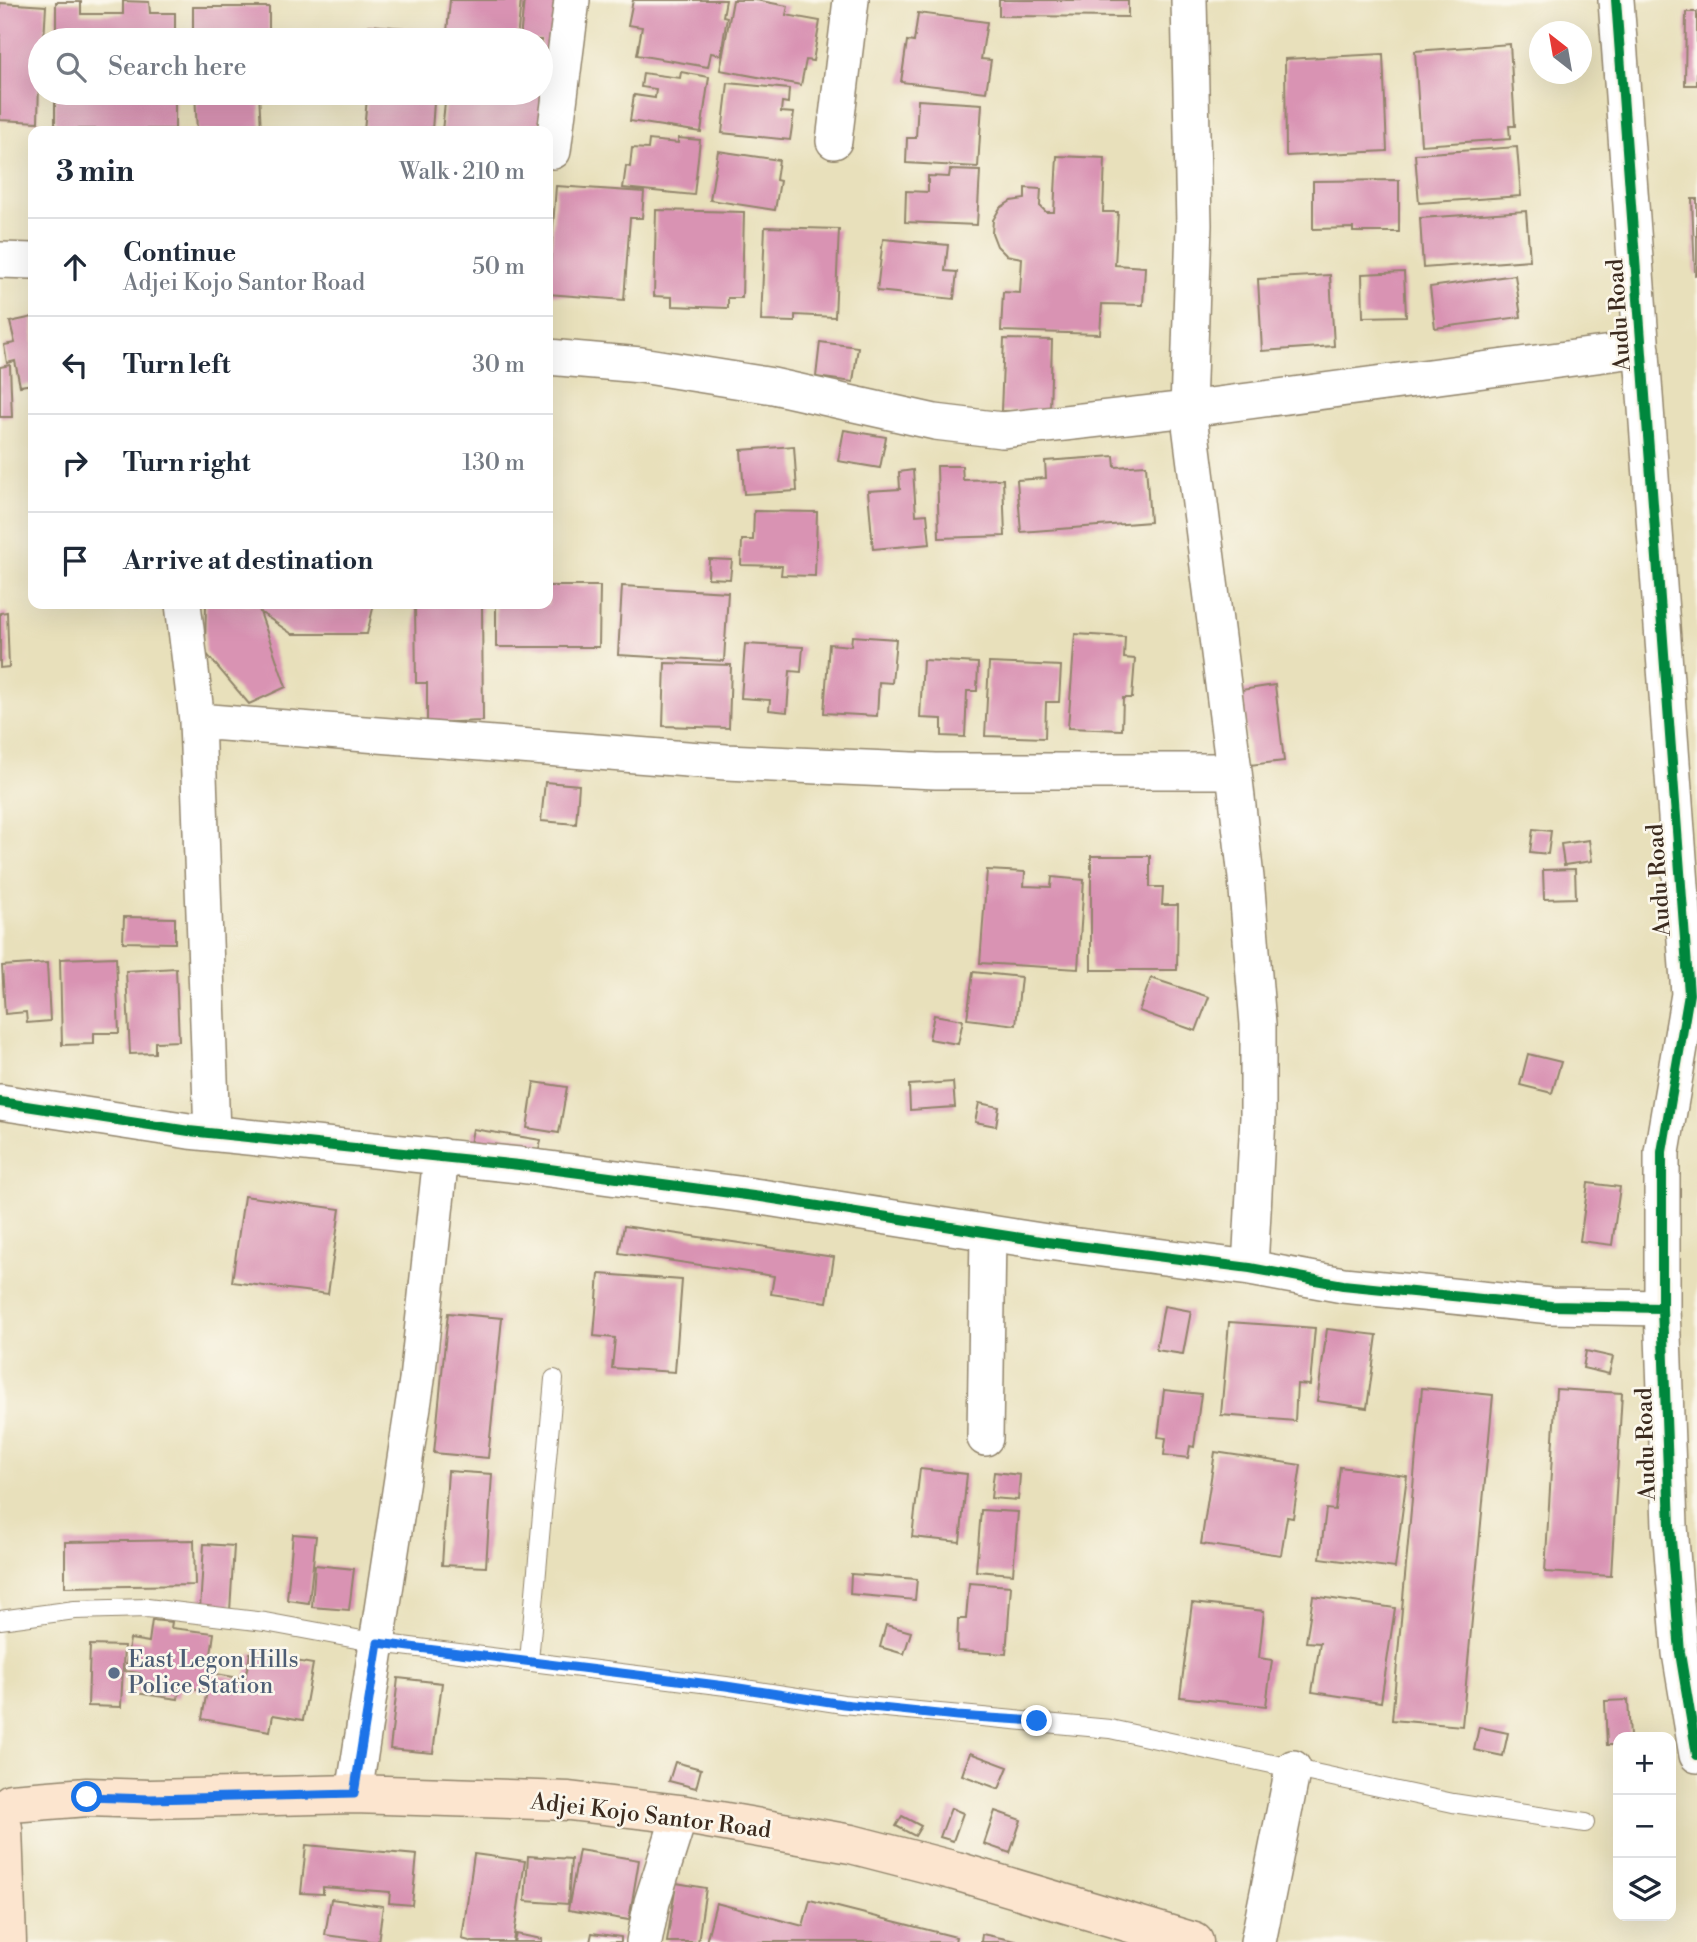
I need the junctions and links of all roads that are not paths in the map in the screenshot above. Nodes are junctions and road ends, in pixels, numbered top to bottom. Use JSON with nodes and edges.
{"nodes":[{"id":1,"x":572,"y":0,"type":"edge"},
{"id":2,"x":851,"y":0,"type":"edge"},
{"id":3,"x":1189,"y":0,"type":"edge"},
{"id":4,"x":1616,"y":0,"type":"edge"},
{"id":5,"x":834,"y":141,"type":"dead end"},
{"id":6,"x":553,"y":151,"type":"dead end"},
{"id":7,"x":0,"y":260,"type":"edge"},
{"id":8,"x":28,"y":261,"type":"edge"},
{"id":9,"x":1642,"y":349,"type":"junction"},
{"id":10,"x":553,"y":358,"type":"edge"},
{"id":11,"x":1188,"y":409,"type":"junction"},
{"id":12,"x":185,"y":609,"type":"edge"},
{"id":13,"x":197,"y":721,"type":"junction"},
{"id":14,"x":1234,"y":771,"type":"junction"},
{"id":15,"x":1693,"y":994,"type":"edge"},
{"id":16,"x":0,"y":1102,"type":"edge"},
{"id":17,"x":212,"y":1133,"type":"junction"},
{"id":18,"x":441,"y":1156,"type":"junction"},
{"id":19,"x":988,"y":1233,"type":"junction"},
{"id":20,"x":1250,"y":1268,"type":"junction"},
{"id":21,"x":1662,"y":1308,"type":"junction"},
{"id":22,"x":554,"y":1379,"type":"dead end"},
{"id":23,"x":985,"y":1438,"type":"dead end"},
{"id":24,"x":0,"y":1620,"type":"edge"},
{"id":25,"x":378,"y":1643,"type":"junction"},
{"id":26,"x":529,"y":1661,"type":"junction"},
{"id":27,"x":1697,"y":1755,"type":"edge"},
{"id":28,"x":1293,"y":1769,"type":"junction"},
{"id":29,"x":354,"y":1794,"type":"junction"},
{"id":30,"x":3,"y":1808,"type":"edge"},
{"id":31,"x":680,"y":1814,"type":"junction"},
{"id":32,"x":1585,"y":1823,"type":"dead end"},
{"id":33,"x":7,"y":1942,"type":"edge"},
{"id":34,"x":644,"y":1942,"type":"edge"},
{"id":35,"x":1194,"y":1942,"type":"edge"},
{"id":36,"x":1258,"y":1942,"type":"edge"}],
"edges":[{"from":1,"to":6,"type":"street"},
{"from":2,"to":5,"type":"street"},
{"from":3,"to":11,"type":"street"},
{"from":4,"to":9,"type":"street","name":"Audu Road"},
{"from":7,"to":8,"type":"street"},
{"from":9,"to":11,"type":"street"},
{"from":9,"to":15,"type":"street","name":"Audu Road"},
{"from":10,"to":11,"type":"street"},
{"from":11,"to":14,"type":"street"},
{"from":12,"to":13,"type":"street"},
{"from":13,"to":14,"type":"street"},
{"from":13,"to":17,"type":"street"},
{"from":14,"to":20,"type":"street"},
{"from":15,"to":21,"type":"street","name":"Audu Road"},
{"from":16,"to":17,"type":"street"},
{"from":17,"to":18,"type":"street"},
{"from":18,"to":19,"type":"street"},
{"from":18,"to":25,"type":"street"},
{"from":19,"to":20,"type":"street"},
{"from":19,"to":23,"type":"street"},
{"from":20,"to":21,"type":"street"},
{"from":21,"to":27,"type":"street","name":"Audu Road"},
{"from":22,"to":26,"type":"lane"},
{"from":24,"to":25,"type":"lane"},
{"from":25,"to":26,"type":"lane"},
{"from":25,"to":29,"type":"street"},
{"from":26,"to":28,"type":"lane"},
{"from":28,"to":32,"type":"lane"},
{"from":28,"to":36,"type":"street"},
{"from":29,"to":30,"type":"street","name":"Adjei Kojo Santor Road"},
{"from":29,"to":31,"type":"street","name":"Adjei Kojo Santor Road"},
{"from":30,"to":33,"type":"street"},
{"from":31,"to":34,"type":"street"},
{"from":31,"to":35,"type":"street","name":"Adjei Kojo Santor Road"}]}
